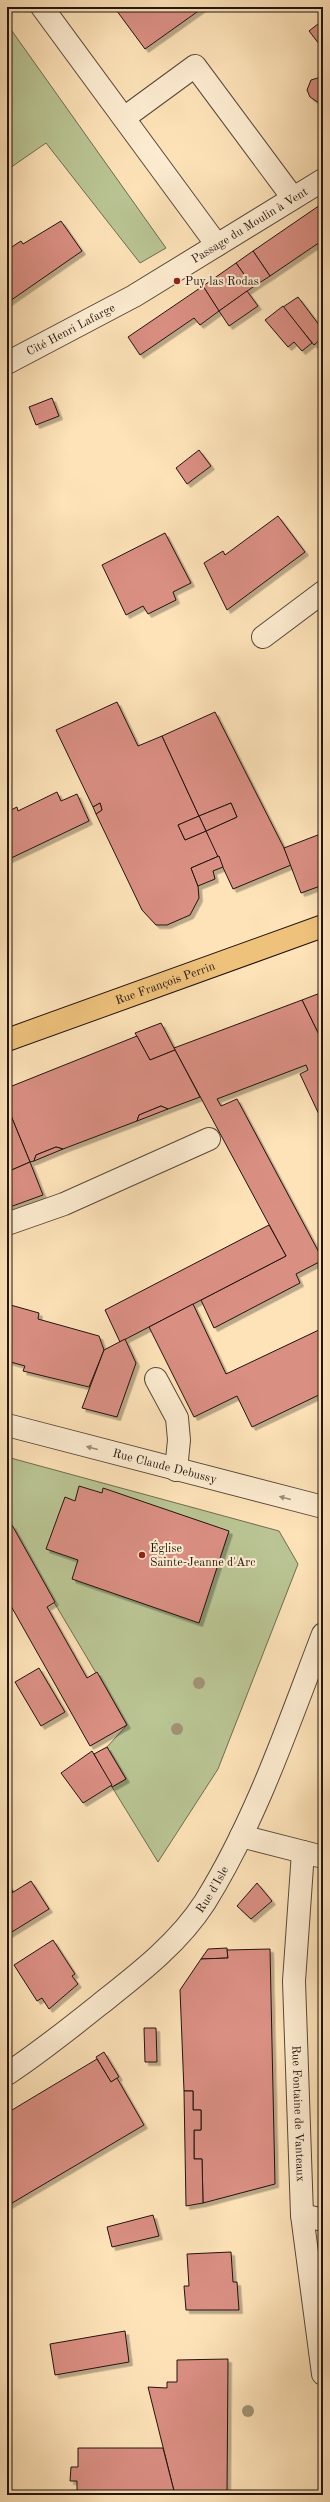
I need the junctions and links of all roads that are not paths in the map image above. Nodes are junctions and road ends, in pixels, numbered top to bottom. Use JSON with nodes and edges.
{"nodes":[{"id":1,"x":42,"y":7,"type":"edge"},
{"id":2,"x":124,"y":118,"type":"junction"},
{"id":3,"x":323,"y":180,"type":"edge"},
{"id":4,"x":293,"y":198,"type":"junction"},
{"id":5,"x":217,"y":245,"type":"junction"},
{"id":6,"x":134,"y":296,"type":"joint"},
{"id":7,"x":7,"y":363,"type":"edge"},
{"id":8,"x":323,"y":592,"type":"edge"},
{"id":9,"x":262,"y":637,"type":"dead end"},
{"id":10,"x":323,"y":926,"type":"edge"},
{"id":11,"x":7,"y":1040,"type":"edge"},
{"id":12,"x":209,"y":1139,"type":"dead end"},
{"id":13,"x":7,"y":1224,"type":"edge"},
{"id":14,"x":156,"y":1379,"type":"dead end"},
{"id":15,"x":7,"y":1425,"type":"edge"},
{"id":16,"x":176,"y":1470,"type":"junction"},
{"id":17,"x":323,"y":1507,"type":"edge"},
{"id":18,"x":323,"y":1634,"type":"edge"},
{"id":19,"x":241,"y":1836,"type":"junction"},
{"id":20,"x":313,"y":1855,"type":"edge"},
{"id":21,"x":7,"y":2073,"type":"edge"},
{"id":22,"x":302,"y":2215,"type":"junction"},
{"id":23,"x":323,"y":2220,"type":"edge"},
{"id":24,"x":323,"y":2374,"type":"edge"}],
"edges":[{"from":1,"to":2,"type":"street"},
{"from":2,"to":4,"type":"street"},
{"from":2,"to":5,"type":"street"},
{"from":3,"to":4,"type":"street","name":"Passage du Moulin à Vent"},
{"from":4,"to":5,"type":"street","name":"Passage du Moulin à Vent"},
{"from":5,"to":6,"type":"street","name":"Passage du Moulin à Vent"},
{"from":6,"to":7,"type":"street","name":"Cité Henri Lafarge"},
{"from":8,"to":9,"type":"street"},
{"from":10,"to":11,"type":"main road","name":"Rue François Perrin"},
{"from":12,"to":13,"type":"street"},
{"from":14,"to":16,"type":"street"},
{"from":16,"to":15,"type":"street","name":"Rue Claude Debussy","one_way":true},
{"from":17,"to":16,"type":"street","name":"Rue Claude Debussy","one_way":true},
{"from":18,"to":19,"type":"street","name":"Rue d'Isle"},
{"from":19,"to":20,"type":"street"},
{"from":19,"to":21,"type":"street","name":"Rue d'Isle"},
{"from":20,"to":22,"type":"street","name":"Rue Fontaine de Vanteaux"},
{"from":22,"to":23,"type":"street"},
{"from":22,"to":24,"type":"street","name":"Rue Fontaine de Vanteaux"}]}
